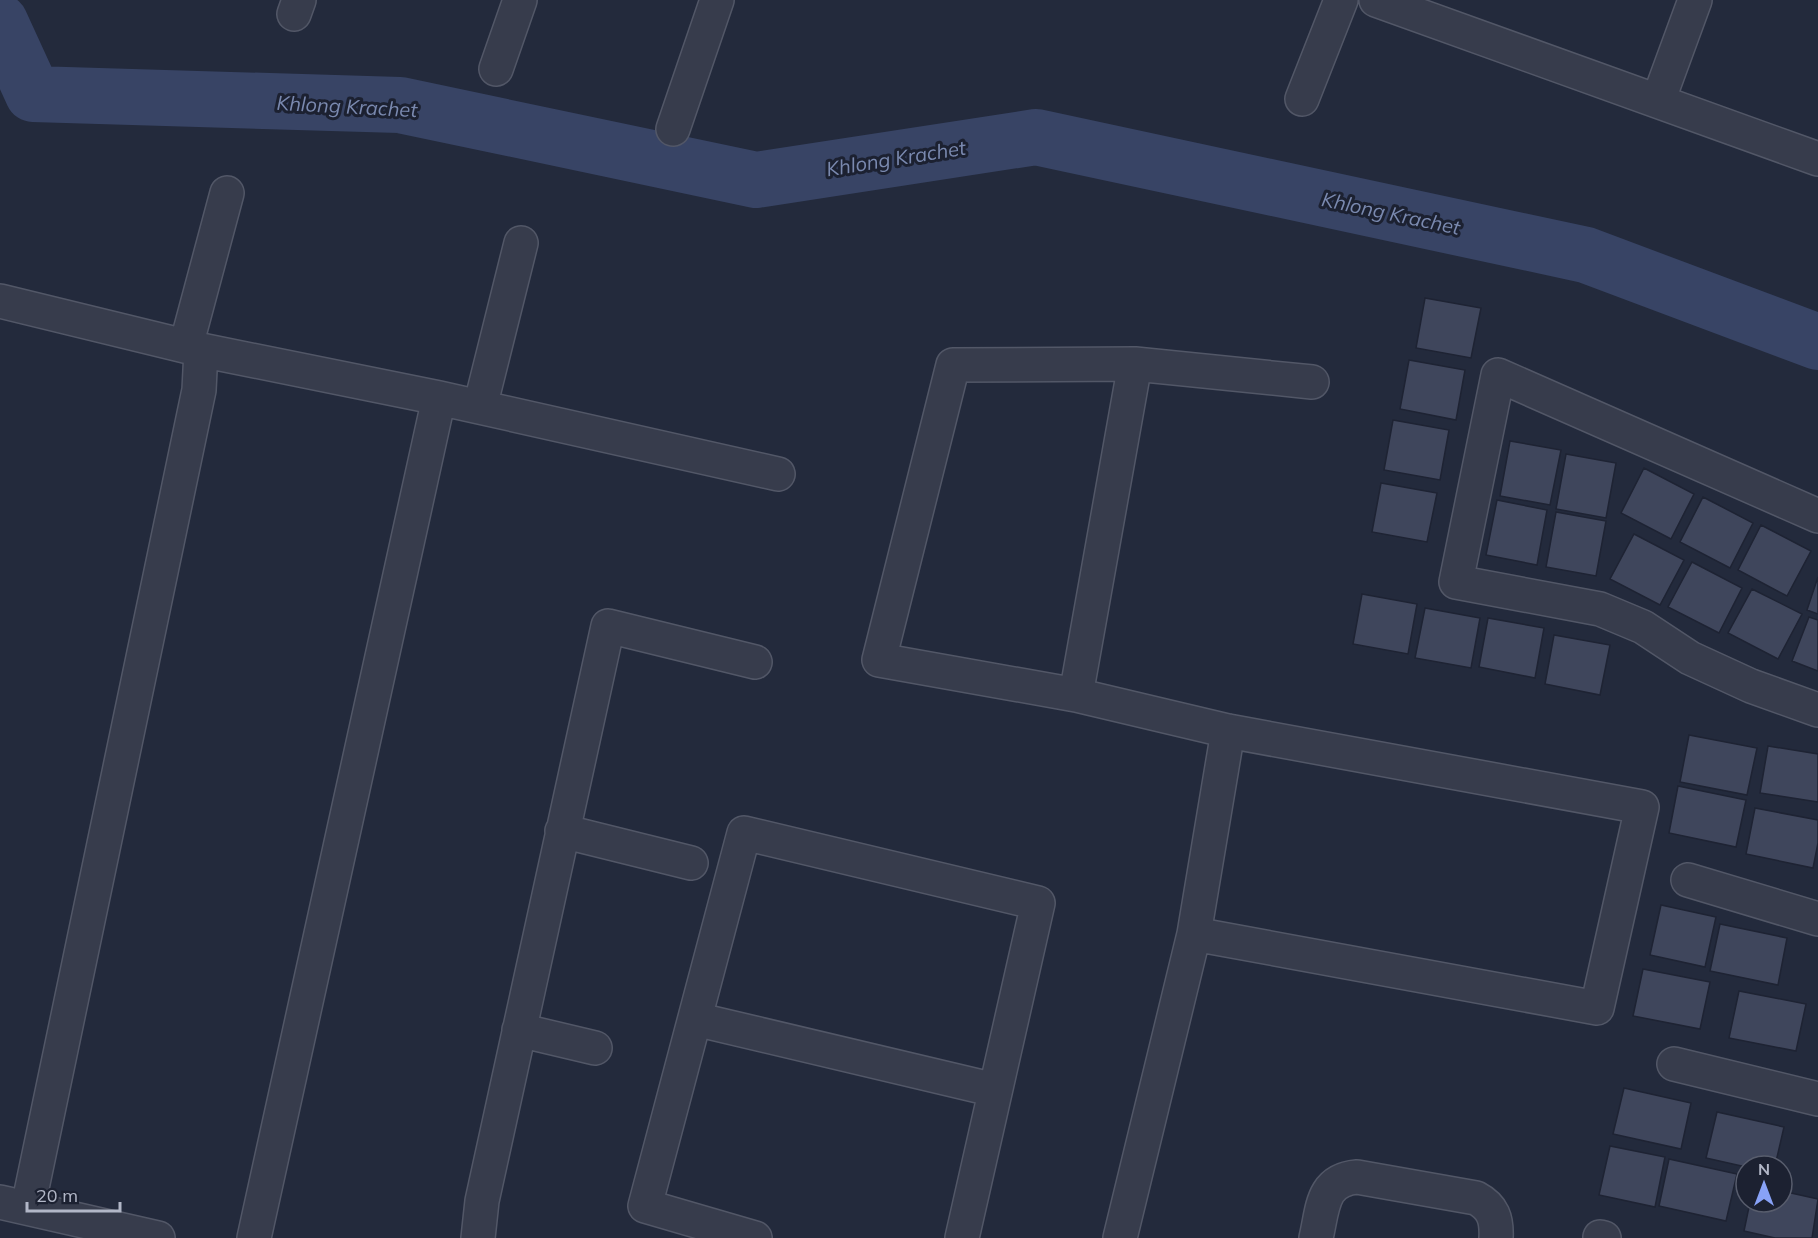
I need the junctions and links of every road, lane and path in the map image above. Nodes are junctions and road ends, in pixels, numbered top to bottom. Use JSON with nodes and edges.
{"nodes":[{"id":1,"x":520,"y":0,"type":"edge"},
{"id":2,"x":717,"y":0,"type":"edge"},
{"id":3,"x":1341,"y":0,"type":"edge"},
{"id":4,"x":1376,"y":0,"type":"edge"},
{"id":5,"x":1695,"y":0,"type":"edge"},
{"id":6,"x":495,"y":69,"type":"dead end"},
{"id":7,"x":1302,"y":99,"type":"dead end"},
{"id":8,"x":1658,"y":101,"type":"junction"},
{"id":9,"x":673,"y":129,"type":"dead end"},
{"id":10,"x":1818,"y":159,"type":"edge"},
{"id":11,"x":227,"y":193,"type":"dead end"},
{"id":12,"x":521,"y":243,"type":"dead end"},
{"id":13,"x":0,"y":301,"type":"edge"},
{"id":14,"x":194,"y":348,"type":"junction"},
{"id":15,"x":1135,"y":364,"type":"junction"},
{"id":16,"x":1312,"y":382,"type":"dead end"},
{"id":17,"x":439,"y":398,"type":"junction"},
{"id":18,"x":480,"y":407,"type":"junction"},
{"id":19,"x":778,"y":474,"type":"dead end"},
{"id":20,"x":1818,"y":516,"type":"edge"},
{"id":21,"x":755,"y":662,"type":"dead end"},
{"id":22,"x":1076,"y":694,"type":"junction"},
{"id":23,"x":1818,"y":710,"type":"edge"},
{"id":24,"x":1228,"y":731,"type":"junction"},
{"id":25,"x":562,"y":831,"type":"junction"},
{"id":26,"x":691,"y":863,"type":"dead end"},
{"id":27,"x":1688,"y":880,"type":"dead end"},
{"id":28,"x":1818,"y":919,"type":"edge"},
{"id":29,"x":1194,"y":934,"type":"junction"},
{"id":30,"x":695,"y":1019,"type":"junction"},
{"id":31,"x":519,"y":1030,"type":"junction"},
{"id":32,"x":595,"y":1048,"type":"dead end"},
{"id":33,"x":1674,"y":1064,"type":"dead end"},
{"id":34,"x":995,"y":1090,"type":"junction"},
{"id":35,"x":1818,"y":1099,"type":"edge"},
{"id":36,"x":14,"y":1204,"type":"edge"},
{"id":37,"x":158,"y":1238,"type":"edge"},
{"id":38,"x":254,"y":1238,"type":"edge"},
{"id":39,"x":478,"y":1238,"type":"edge"},
{"id":40,"x":755,"y":1238,"type":"edge"},
{"id":41,"x":962,"y":1238,"type":"edge"},
{"id":42,"x":1120,"y":1238,"type":"edge"},
{"id":43,"x":1316,"y":1238,"type":"edge"},
{"id":44,"x":1496,"y":1238,"type":"edge"}],
"edges":[{"from":1,"to":6,"type":"street"},
{"from":2,"to":9,"type":"street"},
{"from":3,"to":7,"type":"street"},
{"from":4,"to":8,"type":"street"},
{"from":5,"to":8,"type":"street"},
{"from":8,"to":10,"type":"street"},
{"from":11,"to":14,"type":"street"},
{"from":12,"to":18,"type":"street"},
{"from":13,"to":14,"type":"street"},
{"from":14,"to":17,"type":"street"},
{"from":14,"to":36,"type":"street"},
{"from":15,"to":16,"type":"street"},
{"from":15,"to":22,"type":"street"},
{"from":15,"to":22,"type":"street"},
{"from":17,"to":18,"type":"street"},
{"from":17,"to":38,"type":"street"},
{"from":18,"to":19,"type":"street"},
{"from":20,"to":23,"type":"street"},
{"from":21,"to":25,"type":"street"},
{"from":22,"to":24,"type":"street"},
{"from":24,"to":29,"type":"street"},
{"from":24,"to":29,"type":"street"},
{"from":25,"to":26,"type":"street"},
{"from":25,"to":31,"type":"street"},
{"from":27,"to":28,"type":"street"},
{"from":29,"to":42,"type":"street"},
{"from":30,"to":34,"type":"street"},
{"from":30,"to":34,"type":"street"},
{"from":30,"to":40,"type":"street"},
{"from":31,"to":32,"type":"street"},
{"from":31,"to":39,"type":"street"},
{"from":33,"to":35,"type":"street"},
{"from":34,"to":41,"type":"street"},
{"from":36,"to":37,"type":"street"},
{"from":43,"to":44,"type":"street"}]}
